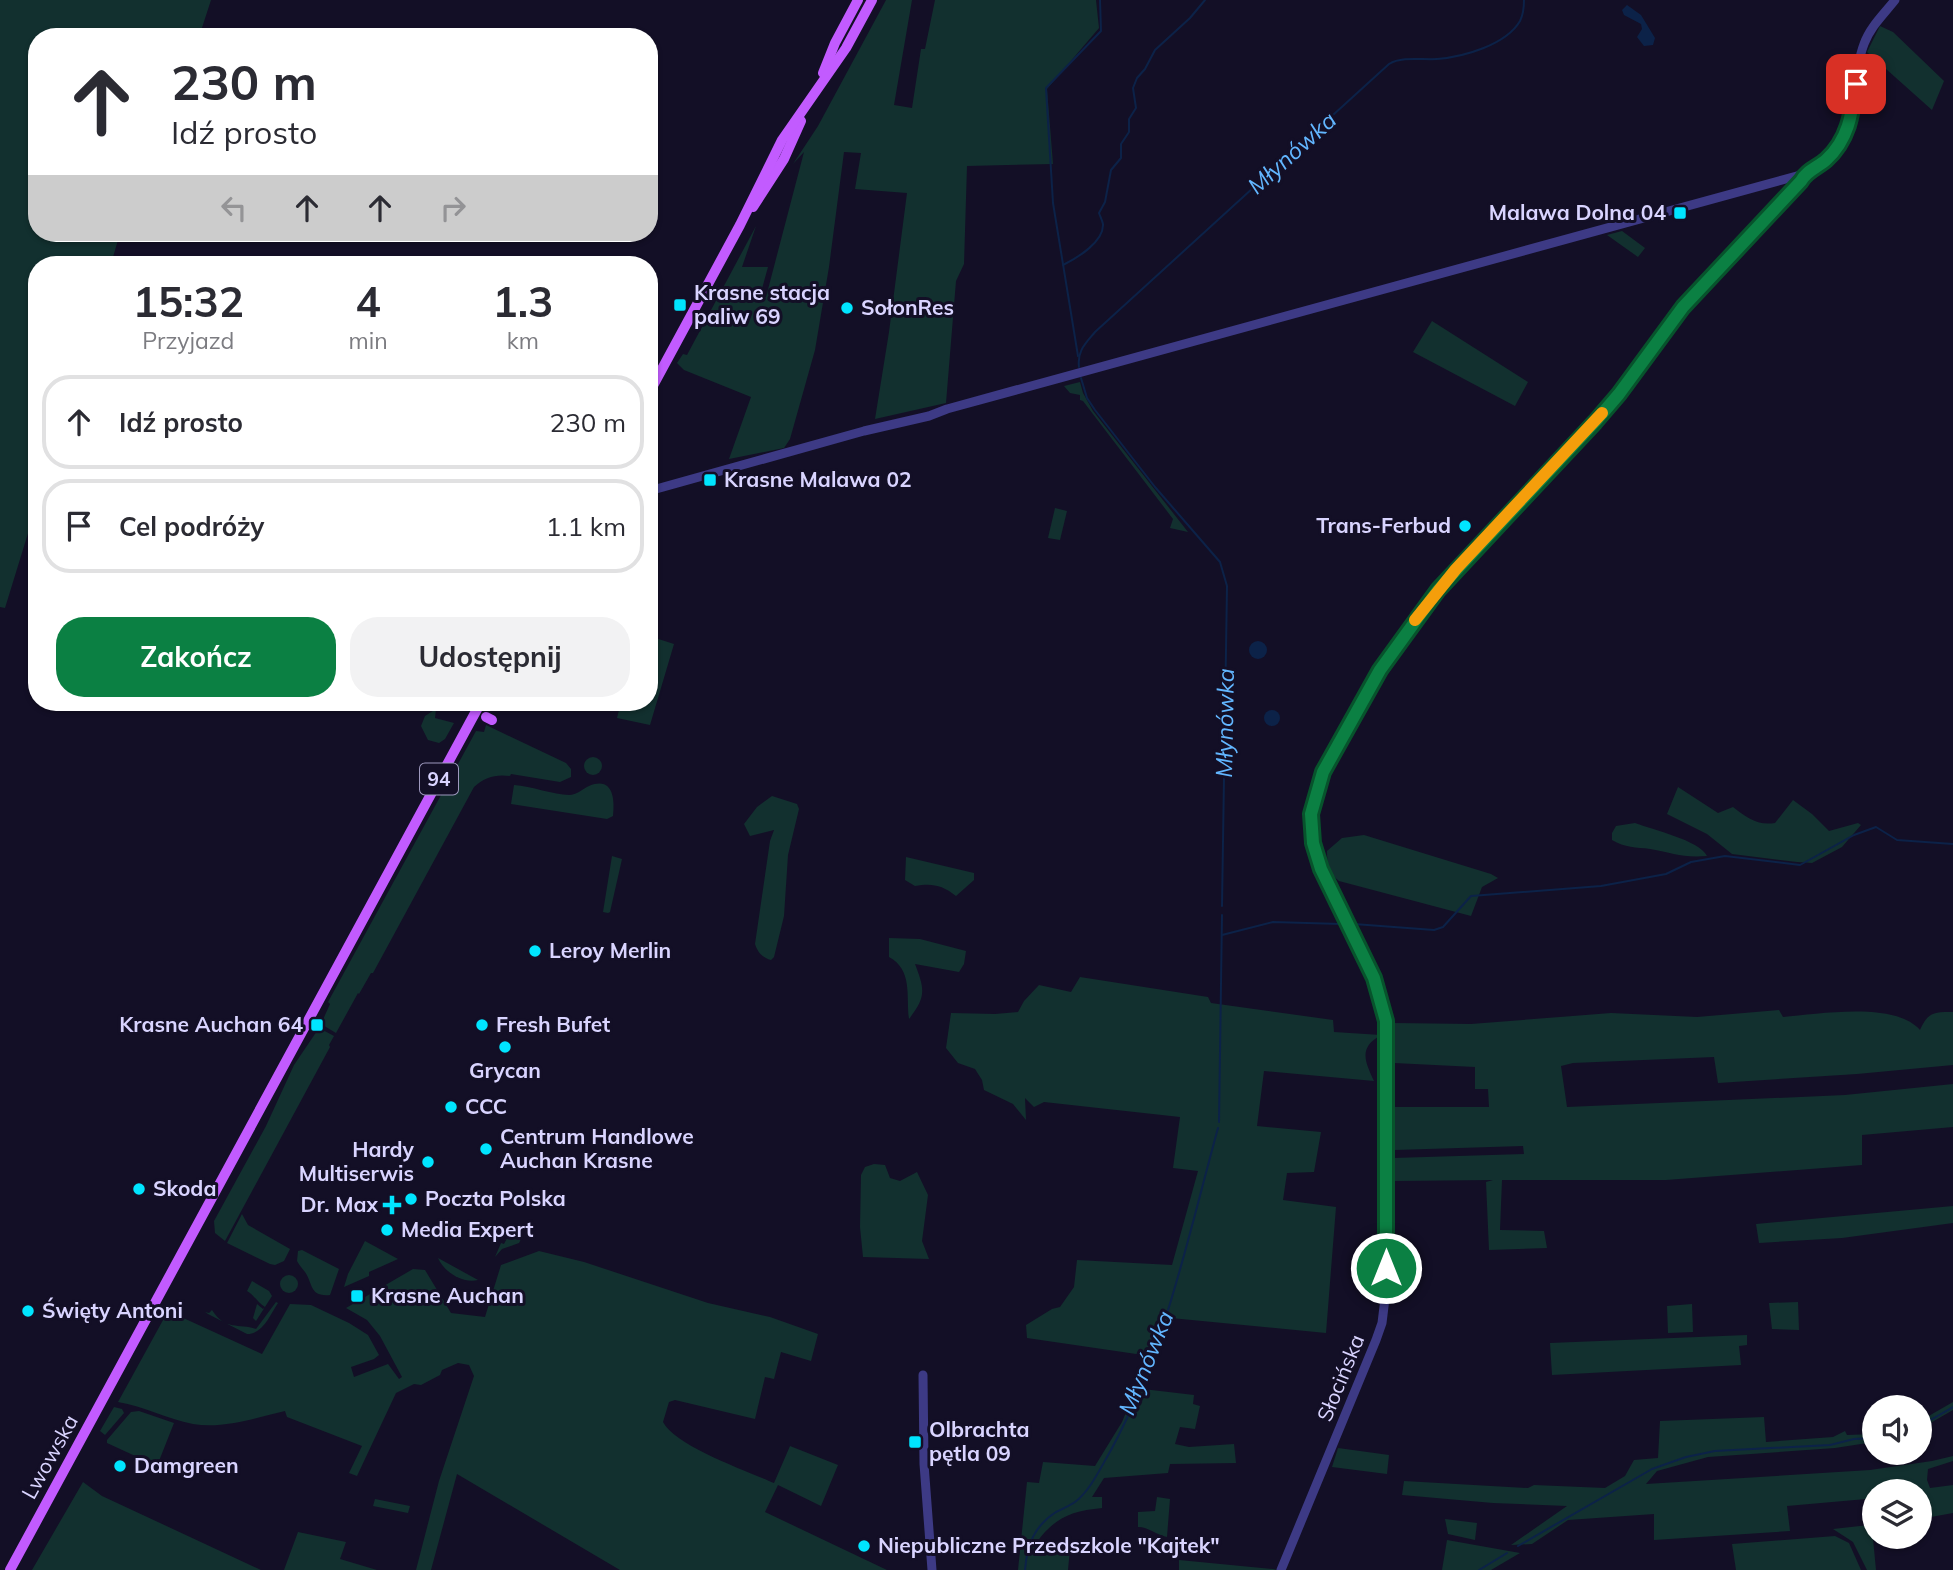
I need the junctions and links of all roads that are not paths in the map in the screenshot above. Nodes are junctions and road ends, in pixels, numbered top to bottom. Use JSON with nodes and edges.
{"nodes":[{"id":1,"x":858,"y":0,"type":"edge"},
{"id":2,"x":872,"y":0,"type":"edge"},
{"id":3,"x":1895,"y":0,"type":"edge"},
{"id":4,"x":817,"y":88,"type":"junction"},
{"id":5,"x":1804,"y":174,"type":"junction"},
{"id":6,"x":658,"y":376,"type":"edge"},
{"id":7,"x":658,"y":489,"type":"edge"},
{"id":8,"x":476,"y":711,"type":"edge"},
{"id":9,"x":923,"y":1375,"type":"dead end"},
{"id":10,"x":9,"y":1570,"type":"edge"},
{"id":11,"x":932,"y":1570,"type":"edge"},
{"id":12,"x":1281,"y":1570,"type":"edge"}],
"edges":[{"from":1,"to":4,"type":"main road"},
{"from":2,"to":4,"type":"main road"},
{"from":3,"to":5,"type":"street"},
{"from":4,"to":6,"type":"main road"},
{"from":5,"to":7,"type":"street"},
{"from":5,"to":12,"type":"street","name":"Słocińska"},
{"from":8,"to":10,"type":"main road","name":"Lwowska","number":"94"},
{"from":9,"to":11,"type":"street"}]}
